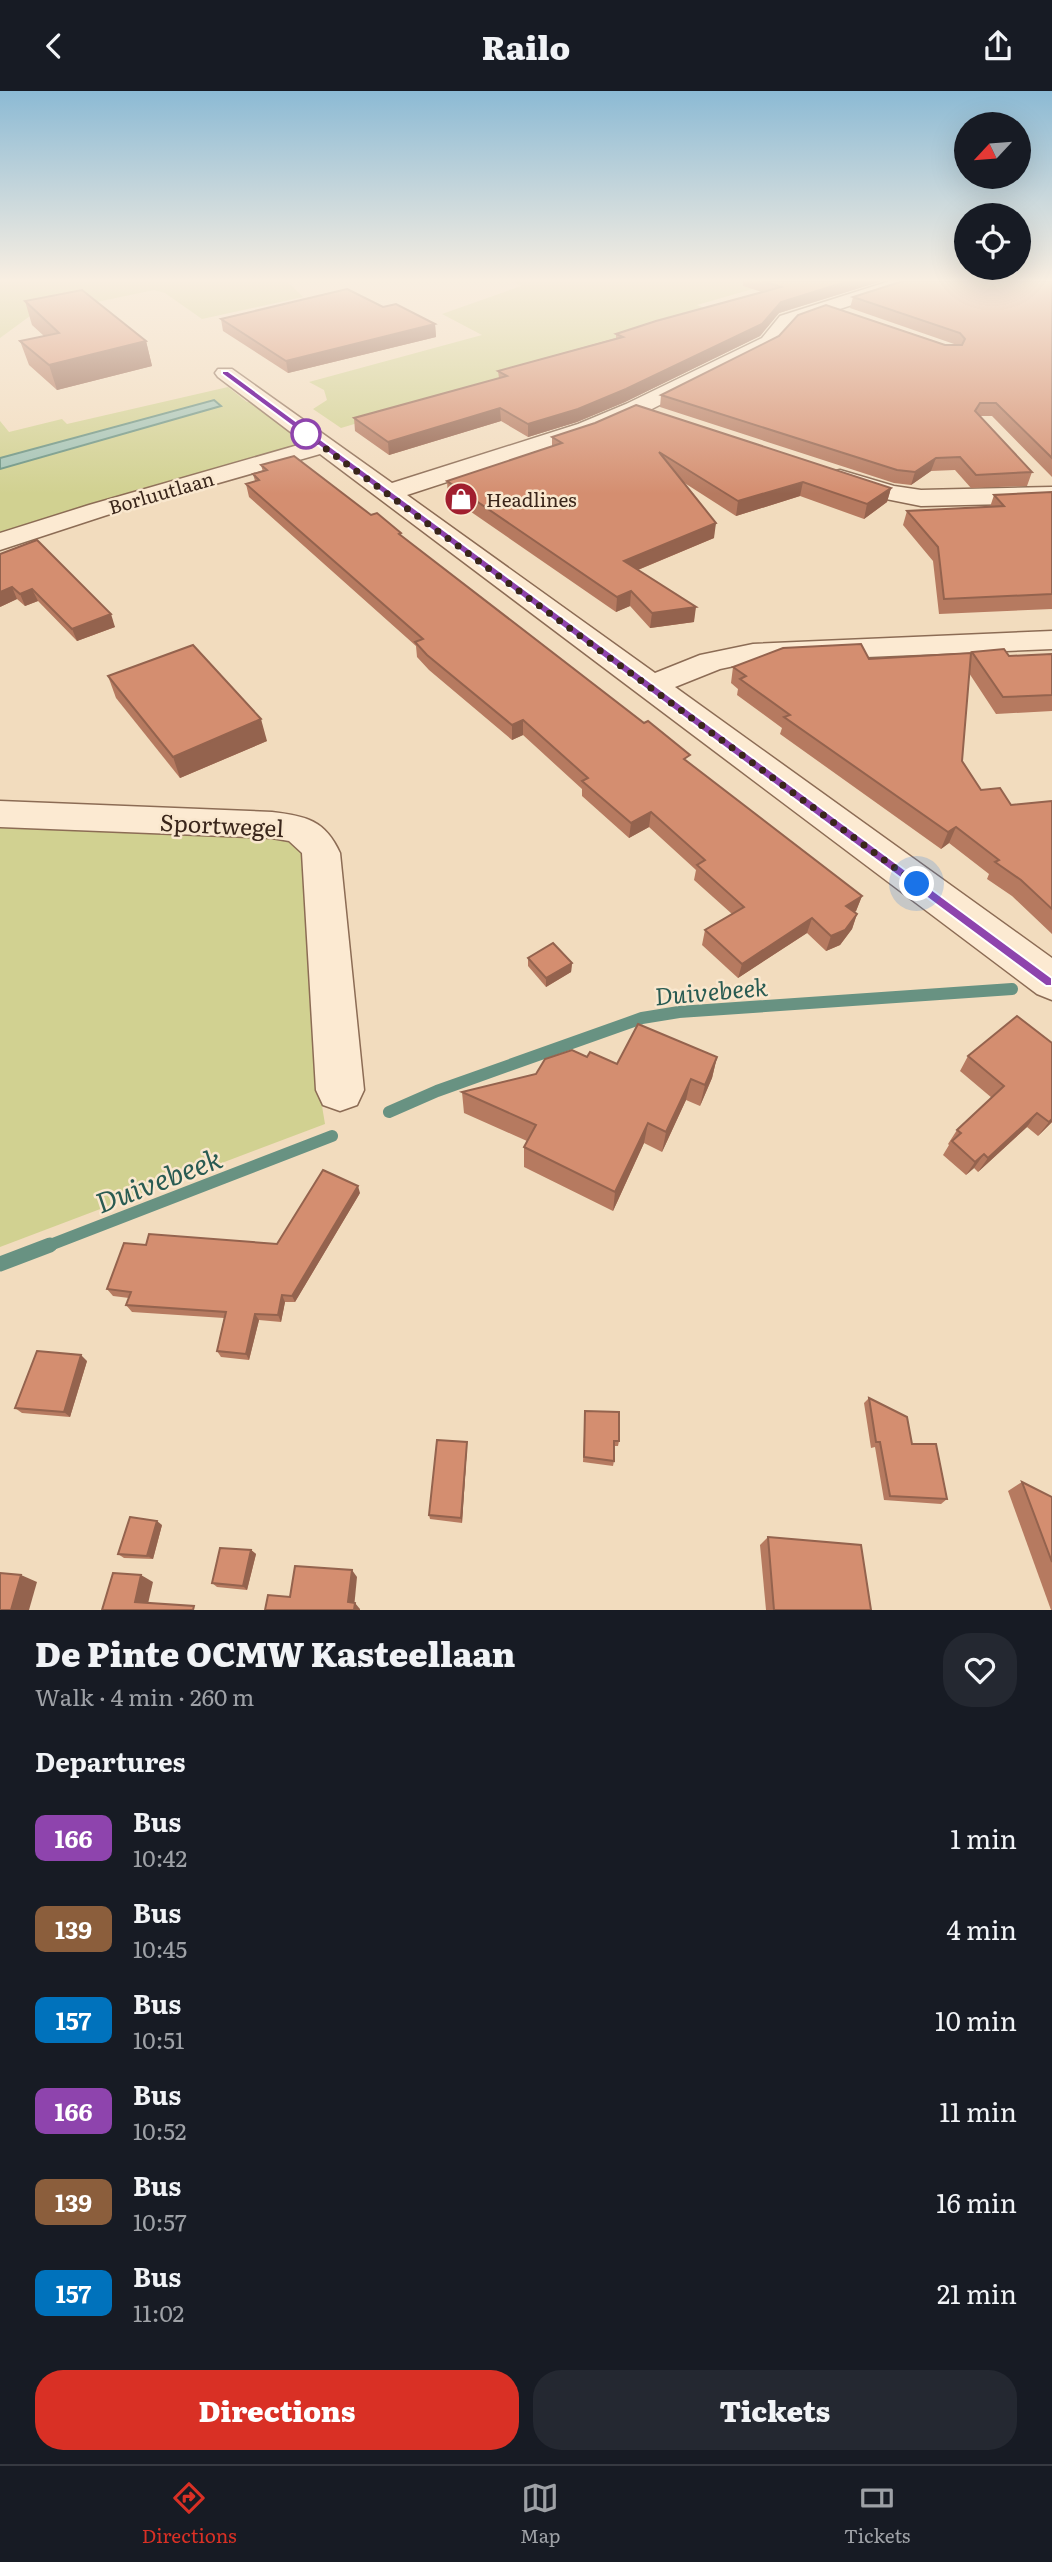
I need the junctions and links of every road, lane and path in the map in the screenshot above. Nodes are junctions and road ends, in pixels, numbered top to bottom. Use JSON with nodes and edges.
{"nodes":[{"id":1,"x":749,"y":352,"type":"edge"},
{"id":2,"x":225,"y":373,"type":"dead end"},
{"id":3,"x":634,"y":409,"type":"junction"},
{"id":4,"x":660,"y":418,"type":"edge"},
{"id":5,"x":323,"y":446,"type":"junction"},
{"id":6,"x":814,"y":468,"type":"edge"},
{"id":7,"x":1035,"y":477,"type":"dead end"},
{"id":8,"x":387,"y":493,"type":"junction"},
{"id":9,"x":1052,"y":495,"type":"edge"},
{"id":10,"x":0,"y":542,"type":"edge"},
{"id":11,"x":1052,"y":640,"type":"edge"},
{"id":12,"x":648,"y":687,"type":"junction"},
{"id":13,"x":0,"y":814,"type":"edge"},
{"id":14,"x":1052,"y":982,"type":"edge"},
{"id":15,"x":340,"y":1090,"type":"dead end"}],
"edges":[{"from":1,"to":3,"type":"street"},
{"from":2,"to":5,"type":"street"},
{"from":3,"to":4,"type":"street"},
{"from":3,"to":8,"type":"street"},
{"from":5,"to":8,"type":"street"},
{"from":5,"to":10,"type":"street","name":"Borluutlaan"},
{"from":6,"to":9,"type":"street"},
{"from":7,"to":9,"type":"street"},
{"from":8,"to":12,"type":"street"},
{"from":11,"to":12,"type":"street"},
{"from":12,"to":14,"type":"street"},
{"from":13,"to":15,"type":"street","name":"Sportwegel"}]}
